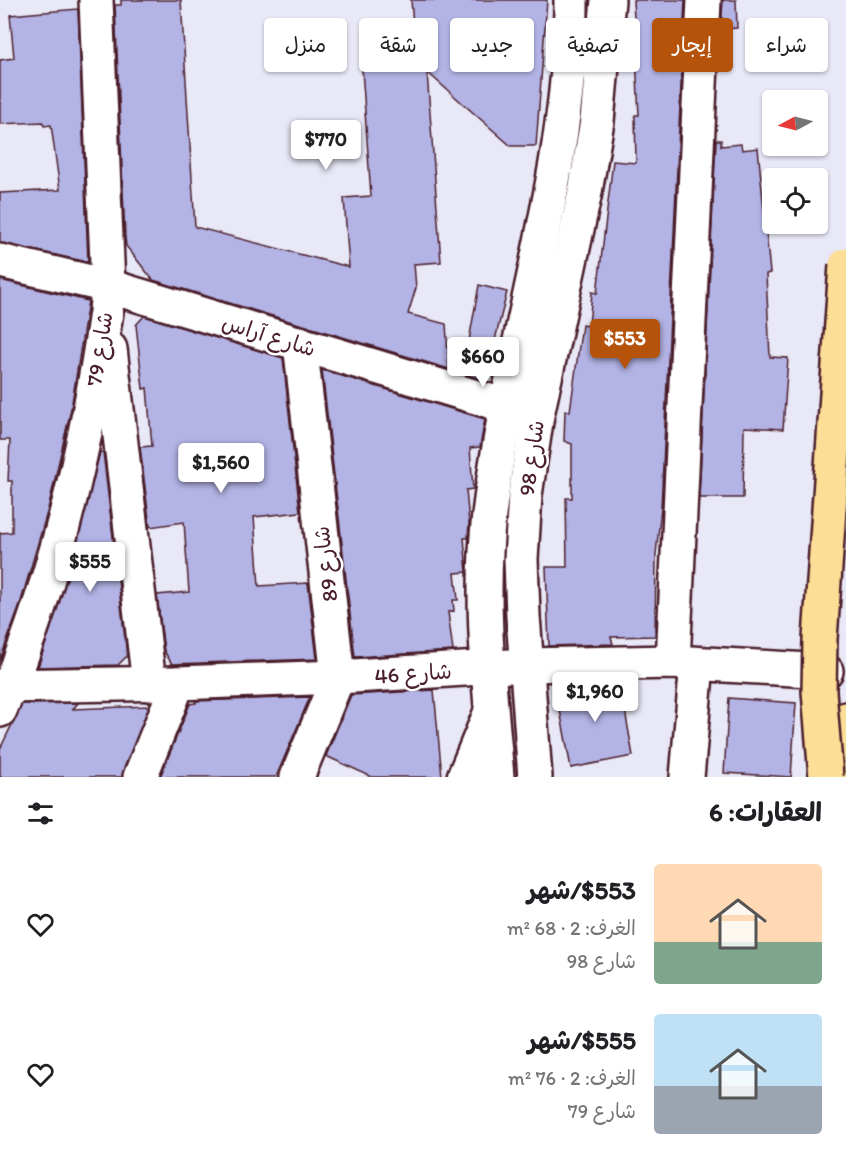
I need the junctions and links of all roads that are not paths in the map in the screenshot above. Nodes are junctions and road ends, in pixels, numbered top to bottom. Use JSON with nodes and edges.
{"nodes":[{"id":1,"x":96,"y":0,"type":"edge"},
{"id":2,"x":571,"y":0,"type":"edge"},
{"id":3,"x":608,"y":0,"type":"edge"},
{"id":4,"x":704,"y":0,"type":"edge"},
{"id":5,"x":0,"y":261,"type":"edge"},
{"id":6,"x":846,"y":265,"type":"edge"},
{"id":7,"x":107,"y":299,"type":"junction"},
{"id":8,"x":300,"y":343,"type":"junction"},
{"id":9,"x":505,"y":407,"type":"junction"},
{"id":10,"x":537,"y":415,"type":"junction"},
{"id":11,"x":846,"y":455,"type":"edge"},
{"id":12,"x":685,"y":663,"type":"junction"},
{"id":13,"x":527,"y":665,"type":"junction"},
{"id":14,"x":488,"y":668,"type":"junction"},
{"id":15,"x":826,"y":671,"type":"junction"},
{"id":16,"x":338,"y":677,"type":"junction"},
{"id":17,"x":163,"y":684,"type":"junction"},
{"id":18,"x":3,"y":694,"type":"edge"},
{"id":19,"x":492,"y":710,"type":"junction"},
{"id":20,"x":846,"y":719,"type":"edge"},
{"id":21,"x":140,"y":777,"type":"edge"},
{"id":22,"x":297,"y":777,"type":"edge"},
{"id":23,"x":464,"y":777,"type":"edge"},
{"id":24,"x":497,"y":777,"type":"edge"},
{"id":25,"x":535,"y":777,"type":"edge"},
{"id":26,"x":687,"y":777,"type":"edge"},
{"id":27,"x":816,"y":777,"type":"edge"},
{"id":28,"x":826,"y":777,"type":"edge"},
{"id":29,"x":841,"y":777,"type":"edge"}],
"edges":[{"from":1,"to":7,"type":"street","name":"شارع 79"},
{"from":2,"to":9,"type":"street"},
{"from":3,"to":10,"type":"street","name":"شارع 98"},
{"from":4,"to":12,"type":"street"},
{"from":5,"to":7,"type":"street","name":"شارع آراس"},
{"from":6,"to":28,"type":"highway","bridge":true},
{"from":7,"to":8,"type":"street","name":"شارع آراس"},
{"from":7,"to":17,"type":"street"},
{"from":7,"to":18,"type":"street","name":"شارع 79"},
{"from":8,"to":9,"type":"street","name":"شارع آراس"},
{"from":8,"to":16,"type":"street","name":"شارع 89"},
{"from":9,"to":10,"type":"street","name":"شارع آراس"},
{"from":9,"to":14,"type":"street"},
{"from":10,"to":13,"type":"street","name":"شارع 98"},
{"from":11,"to":15,"type":"street"},
{"from":12,"to":13,"type":"street","name":"شارع 46"},
{"from":12,"to":15,"type":"street","name":"شارع 46"},
{"from":12,"to":26,"type":"street"},
{"from":13,"to":14,"type":"street","name":"شارع 46"},
{"from":13,"to":25,"type":"street","name":"شارع 98"},
{"from":14,"to":16,"type":"street","name":"شارع 46"},
{"from":14,"to":19,"type":"street"},
{"from":15,"to":27,"type":"street"},
{"from":16,"to":17,"type":"street","name":"شارع 46"},
{"from":16,"to":22,"type":"street","name":"شارع 89"},
{"from":17,"to":18,"type":"street","name":"شارع 46"},
{"from":17,"to":21,"type":"street"},
{"from":19,"to":23,"type":"street"},
{"from":19,"to":24,"type":"street"},
{"from":20,"to":29,"type":"highway"}]}
